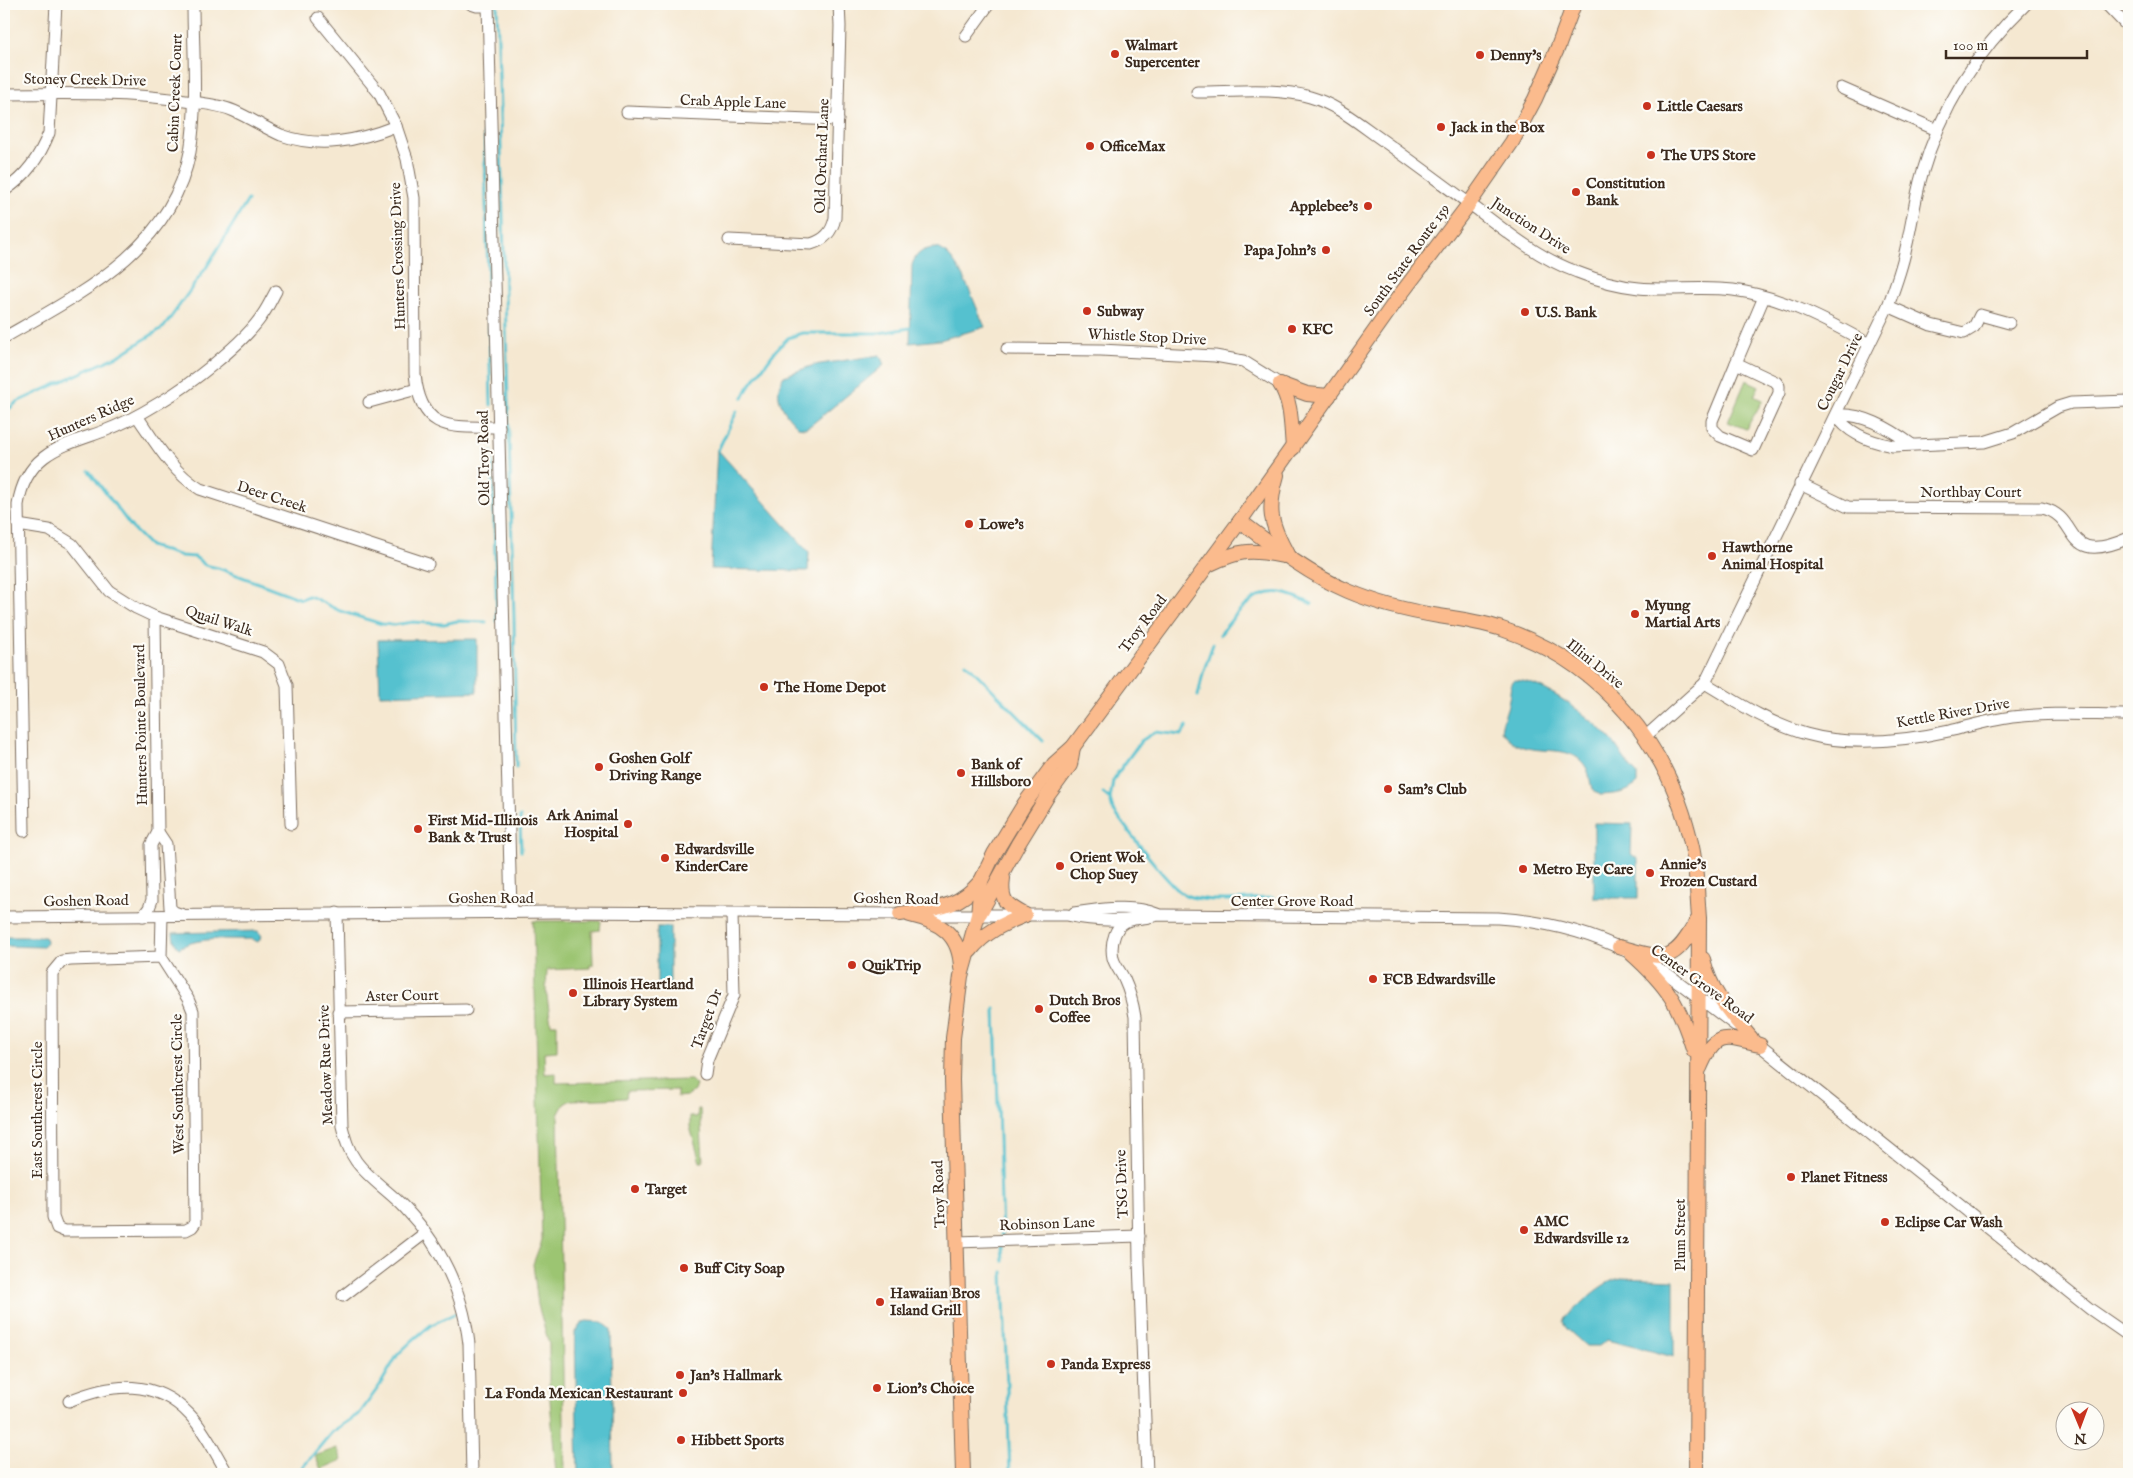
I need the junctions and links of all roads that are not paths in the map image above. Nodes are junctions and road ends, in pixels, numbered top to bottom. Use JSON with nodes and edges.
{"nodes":[{"id":1,"x":56,"y":4,"type":"edge"},
{"id":2,"x":193,"y":4,"type":"edge"},
{"id":3,"x":471,"y":4,"type":"edge"},
{"id":4,"x":839,"y":4,"type":"edge"},
{"id":5,"x":989,"y":4,"type":"edge"},
{"id":6,"x":1574,"y":4,"type":"edge"},
{"id":7,"x":2026,"y":4,"type":"edge"},
{"id":8,"x":2106,"y":4,"type":"edge"},
{"id":9,"x":488,"y":5,"type":"edge"},
{"id":10,"x":318,"y":18,"type":"dead end"},
{"id":11,"x":2129,"y":28,"type":"edge"},
{"id":12,"x":966,"y":36,"type":"dead end"},
{"id":13,"x":1841,"y":88,"type":"dead end"},
{"id":14,"x":1197,"y":92,"type":"dead end"},
{"id":15,"x":51,"y":93,"type":"junction"},
{"id":16,"x":4,"y":94,"type":"edge"},
{"id":17,"x":193,"y":102,"type":"junction"},
{"id":18,"x":627,"y":112,"type":"dead end"},
{"id":19,"x":838,"y":120,"type":"junction"},
{"id":20,"x":396,"y":126,"type":"junction"},
{"id":21,"x":1938,"y":130,"type":"junction"},
{"id":22,"x":4,"y":191,"type":"edge"},
{"id":23,"x":1469,"y":204,"type":"junction"},
{"id":24,"x":729,"y":240,"type":"dead end"},
{"id":25,"x":276,"y":290,"type":"dead end"},
{"id":26,"x":1764,"y":297,"type":"junction"},
{"id":27,"x":1888,"y":306,"type":"junction"},
{"id":28,"x":2009,"y":323,"type":"dead end"},
{"id":29,"x":5,"y":337,"type":"dead end"},
{"id":30,"x":1870,"y":344,"type":"junction"},
{"id":31,"x":1007,"y":349,"type":"dead end"},
{"id":32,"x":1736,"y":362,"type":"junction"},
{"id":33,"x":1280,"y":384,"type":"junction"},
{"id":34,"x":416,"y":389,"type":"junction"},
{"id":35,"x":1330,"y":396,"type":"junction"},
{"id":36,"x":369,"y":402,"type":"dead end"},
{"id":37,"x":2129,"y":402,"type":"edge"},
{"id":38,"x":1836,"y":415,"type":"junction"},
{"id":39,"x":137,"y":416,"type":"junction"},
{"id":40,"x":499,"y":427,"type":"junction"},
{"id":41,"x":1911,"y":444,"type":"junction"},
{"id":42,"x":1293,"y":448,"type":"junction"},
{"id":43,"x":1279,"y":466,"type":"junction"},
{"id":44,"x":1800,"y":484,"type":"junction"},
{"id":45,"x":1240,"y":521,"type":"junction"},
{"id":46,"x":18,"y":525,"type":"junction"},
{"id":47,"x":2129,"y":538,"type":"edge"},
{"id":48,"x":1288,"y":557,"type":"junction"},
{"id":49,"x":428,"y":564,"type":"dead end"},
{"id":50,"x":1207,"y":565,"type":"junction"},
{"id":51,"x":155,"y":617,"type":"junction"},
{"id":52,"x":1705,"y":683,"type":"junction"},
{"id":53,"x":2129,"y":715,"type":"edge"},
{"id":54,"x":1646,"y":736,"type":"junction"},
{"id":55,"x":1073,"y":747,"type":"junction"},
{"id":56,"x":291,"y":824,"type":"dead end"},
{"id":57,"x":24,"y":831,"type":"dead end"},
{"id":58,"x":158,"y":832,"type":"junction"},
{"id":59,"x":1004,"y":870,"type":"junction"},
{"id":60,"x":981,"y":881,"type":"junction"},
{"id":61,"x":510,"y":912,"type":"junction"},
{"id":62,"x":337,"y":913,"type":"junction"},
{"id":63,"x":732,"y":914,"type":"junction"},
{"id":64,"x":904,"y":914,"type":"junction"},
{"id":65,"x":1067,"y":914,"type":"junction"},
{"id":66,"x":183,"y":915,"type":"junction"},
{"id":67,"x":1025,"y":915,"type":"junction"},
{"id":68,"x":1159,"y":915,"type":"junction"},
{"id":69,"x":142,"y":916,"type":"junction"},
{"id":70,"x":162,"y":916,"type":"junction"},
{"id":71,"x":978,"y":916,"type":"junction"},
{"id":72,"x":4,"y":917,"type":"edge"},
{"id":73,"x":1699,"y":918,"type":"junction"},
{"id":74,"x":1143,"y":919,"type":"junction"},
{"id":75,"x":1625,"y":950,"type":"junction"},
{"id":76,"x":161,"y":957,"type":"junction"},
{"id":77,"x":965,"y":958,"type":"junction"},
{"id":78,"x":961,"y":973,"type":"junction"},
{"id":79,"x":1698,"y":996,"type":"junction"},
{"id":80,"x":466,"y":1010,"type":"dead end"},
{"id":81,"x":338,"y":1012,"type":"junction"},
{"id":82,"x":1756,"y":1042,"type":"junction"},
{"id":83,"x":1698,"y":1068,"type":"junction"},
{"id":84,"x":705,"y":1074,"type":"dead end"},
{"id":85,"x":190,"y":1229,"type":"joint"},
{"id":86,"x":425,"y":1234,"type":"junction"},
{"id":87,"x":1139,"y":1236,"type":"junction"},
{"id":88,"x":957,"y":1242,"type":"junction"},
{"id":89,"x":343,"y":1296,"type":"dead end"},
{"id":90,"x":2129,"y":1336,"type":"edge"},
{"id":91,"x":69,"y":1401,"type":"dead end"},
{"id":92,"x":228,"y":1474,"type":"edge"},
{"id":93,"x":472,"y":1474,"type":"edge"},
{"id":94,"x":963,"y":1474,"type":"edge"},
{"id":95,"x":1147,"y":1474,"type":"edge"},
{"id":96,"x":1696,"y":1474,"type":"edge"}],
"edges":[{"from":1,"to":15,"type":"street"},
{"from":2,"to":17,"type":"street","name":"Cabin Creek Court"},
{"from":3,"to":9,"type":"street"},
{"from":4,"to":19,"type":"street","name":"Old Orchard Lane"},
{"from":5,"to":12,"type":"street"},
{"from":6,"to":23,"type":"main road","name":"South State Route 159"},
{"from":7,"to":21,"type":"street","name":"Cougar Drive"},
{"from":8,"to":11,"type":"street"},
{"from":9,"to":40,"type":"street","name":"Old Troy Road"},
{"from":10,"to":20,"type":"street","name":"Hunters Crossing Drive"},
{"from":13,"to":21,"type":"street"},
{"from":14,"to":23,"type":"street","name":"Junction Drive"},
{"from":15,"to":16,"type":"street","name":"Stoney Creek Drive"},
{"from":15,"to":17,"type":"street","name":"Stoney Creek Drive"},
{"from":15,"to":22,"type":"street"},
{"from":17,"to":20,"type":"street","name":"Stoney Creek Drive"},
{"from":17,"to":29,"type":"street","name":"Cabin Creek Court"},
{"from":18,"to":19,"type":"street","name":"Crab Apple Lane"},
{"from":19,"to":24,"type":"street","name":"Old Orchard Lane"},
{"from":20,"to":34,"type":"street","name":"Hunters Crossing Drive"},
{"from":21,"to":27,"type":"street","name":"Cougar Drive"},
{"from":23,"to":26,"type":"street","name":"Junction Drive"},
{"from":23,"to":35,"type":"main road","name":"South State Route 159"},
{"from":25,"to":39,"type":"street","name":"Hunters Ridge"},
{"from":26,"to":30,"type":"street","name":"Junction Drive"},
{"from":26,"to":32,"type":"street"},
{"from":27,"to":28,"type":"street"},
{"from":27,"to":30,"type":"street","name":"Cougar Drive"},
{"from":30,"to":38,"type":"street","name":"Cougar Drive"},
{"from":31,"to":33,"type":"street","name":"Whistle Stop Drive"},
{"from":32,"to":32,"type":"street"},
{"from":33,"to":35,"type":"main road","name":"Whistle Stop Drive"},
{"from":33,"to":42,"type":"main road"},
{"from":34,"to":36,"type":"street"},
{"from":34,"to":40,"type":"street","name":"Hunters Crossing Drive"},
{"from":35,"to":42,"type":"main road","name":"South State Route 159"},
{"from":37,"to":41,"type":"street"},
{"from":38,"to":41,"type":"street"},
{"from":38,"to":41,"type":"street"},
{"from":38,"to":44,"type":"street","name":"Cougar Drive"},
{"from":39,"to":46,"type":"street","name":"Hunters Ridge"},
{"from":39,"to":49,"type":"street","name":"Deer Creek"},
{"from":40,"to":61,"type":"street","name":"Old Troy Road"},
{"from":42,"to":43,"type":"main road","name":"South State Route 159"},
{"from":43,"to":45,"type":"main road","name":"South State Route 159"},
{"from":43,"to":48,"type":"main road"},
{"from":44,"to":47,"type":"street","name":"Northbay Court"},
{"from":44,"to":52,"type":"street","name":"Cougar Drive"},
{"from":45,"to":48,"type":"main road","name":"Illini Drive"},
{"from":45,"to":50,"type":"main road","name":"Troy Road"},
{"from":46,"to":51,"type":"street","name":"Quail Walk"},
{"from":46,"to":57,"type":"street","name":"Hunters Ridge"},
{"from":48,"to":50,"type":"main road"},
{"from":48,"to":54,"type":"main road","name":"Illini Drive"},
{"from":50,"to":55,"type":"main road","name":"Troy Road"},
{"from":51,"to":56,"type":"street","name":"Quail Walk"},
{"from":51,"to":58,"type":"street","name":"Hunters Pointe Boulevard"},
{"from":52,"to":53,"type":"street","name":"Kettle River Drive"},
{"from":52,"to":54,"type":"street","name":"Cougar Drive"},
{"from":54,"to":73,"type":"main road","name":"Illini Drive"},
{"from":55,"to":59,"type":"main road","name":"Troy Road"},
{"from":55,"to":60,"type":"main road","name":"Troy Road"},
{"from":58,"to":66,"type":"street","name":"Hunters Pointe Boulevard"},
{"from":58,"to":69,"type":"street","name":"Hunters Pointe Boulevard"},
{"from":59,"to":67,"type":"main road"},
{"from":59,"to":71,"type":"main road","name":"Troy Road"},
{"from":60,"to":64,"type":"main road"},
{"from":60,"to":71,"type":"main road","name":"Troy Road"},
{"from":61,"to":62,"type":"street","name":"Goshen Road"},
{"from":61,"to":63,"type":"street","name":"Goshen Road"},
{"from":62,"to":66,"type":"street","name":"Goshen Road"},
{"from":62,"to":81,"type":"street","name":"Meadow Rue Drive"},
{"from":63,"to":64,"type":"street","name":"Goshen Road"},
{"from":63,"to":84,"type":"street","name":"Target Dr"},
{"from":64,"to":71,"type":"street","name":"Goshen Road"},
{"from":64,"to":78,"type":"main road"},
{"from":65,"to":67,"type":"street","name":"Center Grove Road"},
{"from":65,"to":68,"type":"street","name":"Center Grove Road"},
{"from":65,"to":74,"type":"street","name":"Center Grove Road"},
{"from":66,"to":70,"type":"street","name":"Goshen Road"},
{"from":67,"to":71,"type":"street","name":"Center Grove Road"},
{"from":67,"to":77,"type":"main road"},
{"from":68,"to":74,"type":"street","name":"Center Grove Road"},
{"from":68,"to":75,"type":"street","name":"Center Grove Road"},
{"from":69,"to":70,"type":"street","name":"Goshen Road"},
{"from":69,"to":72,"type":"street","name":"Goshen Road"},
{"from":70,"to":76,"type":"street"},
{"from":71,"to":77,"type":"main road","name":"Troy Road"},
{"from":73,"to":75,"type":"main road"},
{"from":73,"to":79,"type":"main road","name":"Illini Drive"},
{"from":73,"to":82,"type":"main road"},
{"from":74,"to":87,"type":"street","name":"TSG Drive"},
{"from":75,"to":79,"type":"street","name":"Center Grove Road"},
{"from":75,"to":83,"type":"main road"},
{"from":76,"to":85,"type":"street","name":"West Southcrest Circle"},
{"from":76,"to":85,"type":"street","name":"East Southcrest Circle"},
{"from":77,"to":78,"type":"main road","name":"Troy Road"},
{"from":78,"to":88,"type":"main road","name":"Troy Road"},
{"from":79,"to":82,"type":"street","name":"Center Grove Road"},
{"from":79,"to":83,"type":"main road","name":"Plum Street"},
{"from":80,"to":81,"type":"street","name":"Aster Court"},
{"from":81,"to":86,"type":"street","name":"Meadow Rue Drive"},
{"from":82,"to":83,"type":"main road"},
{"from":82,"to":90,"type":"street","name":"Center Grove Road"},
{"from":83,"to":96,"type":"main road","name":"Plum Street"},
{"from":86,"to":89,"type":"street"},
{"from":86,"to":93,"type":"street","name":"Meadow Rue Drive"},
{"from":87,"to":88,"type":"street","name":"Robinson Lane"},
{"from":87,"to":95,"type":"street","name":"TSG Drive"},
{"from":88,"to":94,"type":"main road","name":"Troy Road"},
{"from":91,"to":92,"type":"street"}]}
